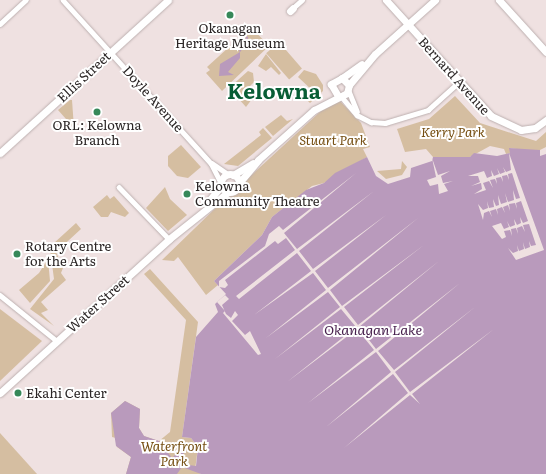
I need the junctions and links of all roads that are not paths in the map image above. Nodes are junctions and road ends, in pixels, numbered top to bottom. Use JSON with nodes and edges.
{"nodes":[{"id":1,"x":26,"y":0,"type":"edge"},
{"id":2,"x":63,"y":0,"type":"edge"},
{"id":3,"x":168,"y":0,"type":"edge"},
{"id":4,"x":302,"y":0,"type":"edge"},
{"id":5,"x":386,"y":0,"type":"edge"},
{"id":6,"x":435,"y":0,"type":"edge"},
{"id":7,"x":499,"y":0,"type":"edge"},
{"id":8,"x":291,"y":9,"type":"dead end"},
{"id":9,"x":0,"y":24,"type":"edge"},
{"id":10,"x":408,"y":25,"type":"junction"},
{"id":11,"x":110,"y":52,"type":"junction"},
{"id":12,"x":546,"y":52,"type":"edge"},
{"id":13,"x":375,"y":54,"type":"junction"},
{"id":14,"x":342,"y":78,"type":"junction"},
{"id":15,"x":459,"y":82,"type":"junction"},
{"id":16,"x":331,"y":88,"type":"junction"},
{"id":17,"x":349,"y":88,"type":"junction"},
{"id":18,"x":340,"y":96,"type":"junction"},
{"id":19,"x":314,"y":110,"type":"junction"},
{"id":20,"x":361,"y":118,"type":"junction"},
{"id":21,"x":546,"y":120,"type":"edge"},
{"id":22,"x":0,"y":153,"type":"edge"},
{"id":23,"x":258,"y":160,"type":"junction"},
{"id":24,"x":211,"y":162,"type":"junction"},
{"id":25,"x":230,"y":174,"type":"junction"},
{"id":26,"x":239,"y":183,"type":"junction"},
{"id":27,"x":221,"y":184,"type":"junction"},
{"id":28,"x":119,"y":187,"type":"dead end"},
{"id":29,"x":228,"y":192,"type":"junction"},
{"id":30,"x":196,"y":216,"type":"junction"},
{"id":31,"x":169,"y":239,"type":"junction"},
{"id":32,"x":0,"y":295,"type":"edge"},
{"id":33,"x":57,"y":341,"type":"junction"},
{"id":34,"x":0,"y":393,"type":"edge"}],
"edges":[{"from":1,"to":9,"type":"street"},
{"from":2,"to":11,"type":"street","name":"Doyle Avenue"},
{"from":3,"to":11,"type":"main road","name":"Ellis Street"},
{"from":4,"to":8,"type":"street"},
{"from":5,"to":10,"type":"main road","name":"Bernard Avenue"},
{"from":6,"to":10,"type":"main road"},
{"from":7,"to":12,"type":"main road"},
{"from":10,"to":13,"type":"main road"},
{"from":10,"to":15,"type":"main road","name":"Bernard Avenue"},
{"from":11,"to":22,"type":"main road","name":"Ellis Street"},
{"from":11,"to":24,"type":"street","name":"Doyle Avenue"},
{"from":13,"to":14,"type":"main road"},
{"from":13,"to":17,"type":"main road"},
{"from":14,"to":16,"type":"main road"},
{"from":14,"to":17,"type":"main road"},
{"from":15,"to":20,"type":"street"},
{"from":15,"to":21,"type":"main road","name":"Bernard Avenue"},
{"from":16,"to":18,"type":"main road"},
{"from":16,"to":19,"type":"main road"},
{"from":17,"to":18,"type":"main road"},
{"from":17,"to":20,"type":"street"},
{"from":18,"to":19,"type":"main road"},
{"from":18,"to":20,"type":"street"},
{"from":19,"to":23,"type":"main road"},
{"from":23,"to":25,"type":"main road"},
{"from":23,"to":26,"type":"main road"},
{"from":24,"to":25,"type":"street","name":"Doyle Avenue"},
{"from":24,"to":27,"type":"street","name":"Doyle Avenue"},
{"from":25,"to":26,"type":"main road"},
{"from":25,"to":27,"type":"main road","name":"Water Street"},
{"from":26,"to":29,"type":"main road","name":"Water Street"},
{"from":27,"to":29,"type":"main road"},
{"from":27,"to":30,"type":"main road","name":"Water Street"},
{"from":28,"to":31,"type":"street"},
{"from":29,"to":30,"type":"main road","name":"Water Street"},
{"from":30,"to":31,"type":"main road","name":"Water Street"},
{"from":31,"to":33,"type":"main road","name":"Water Street"},
{"from":32,"to":33,"type":"street"},
{"from":33,"to":34,"type":"main road","name":"Water Street"}]}
